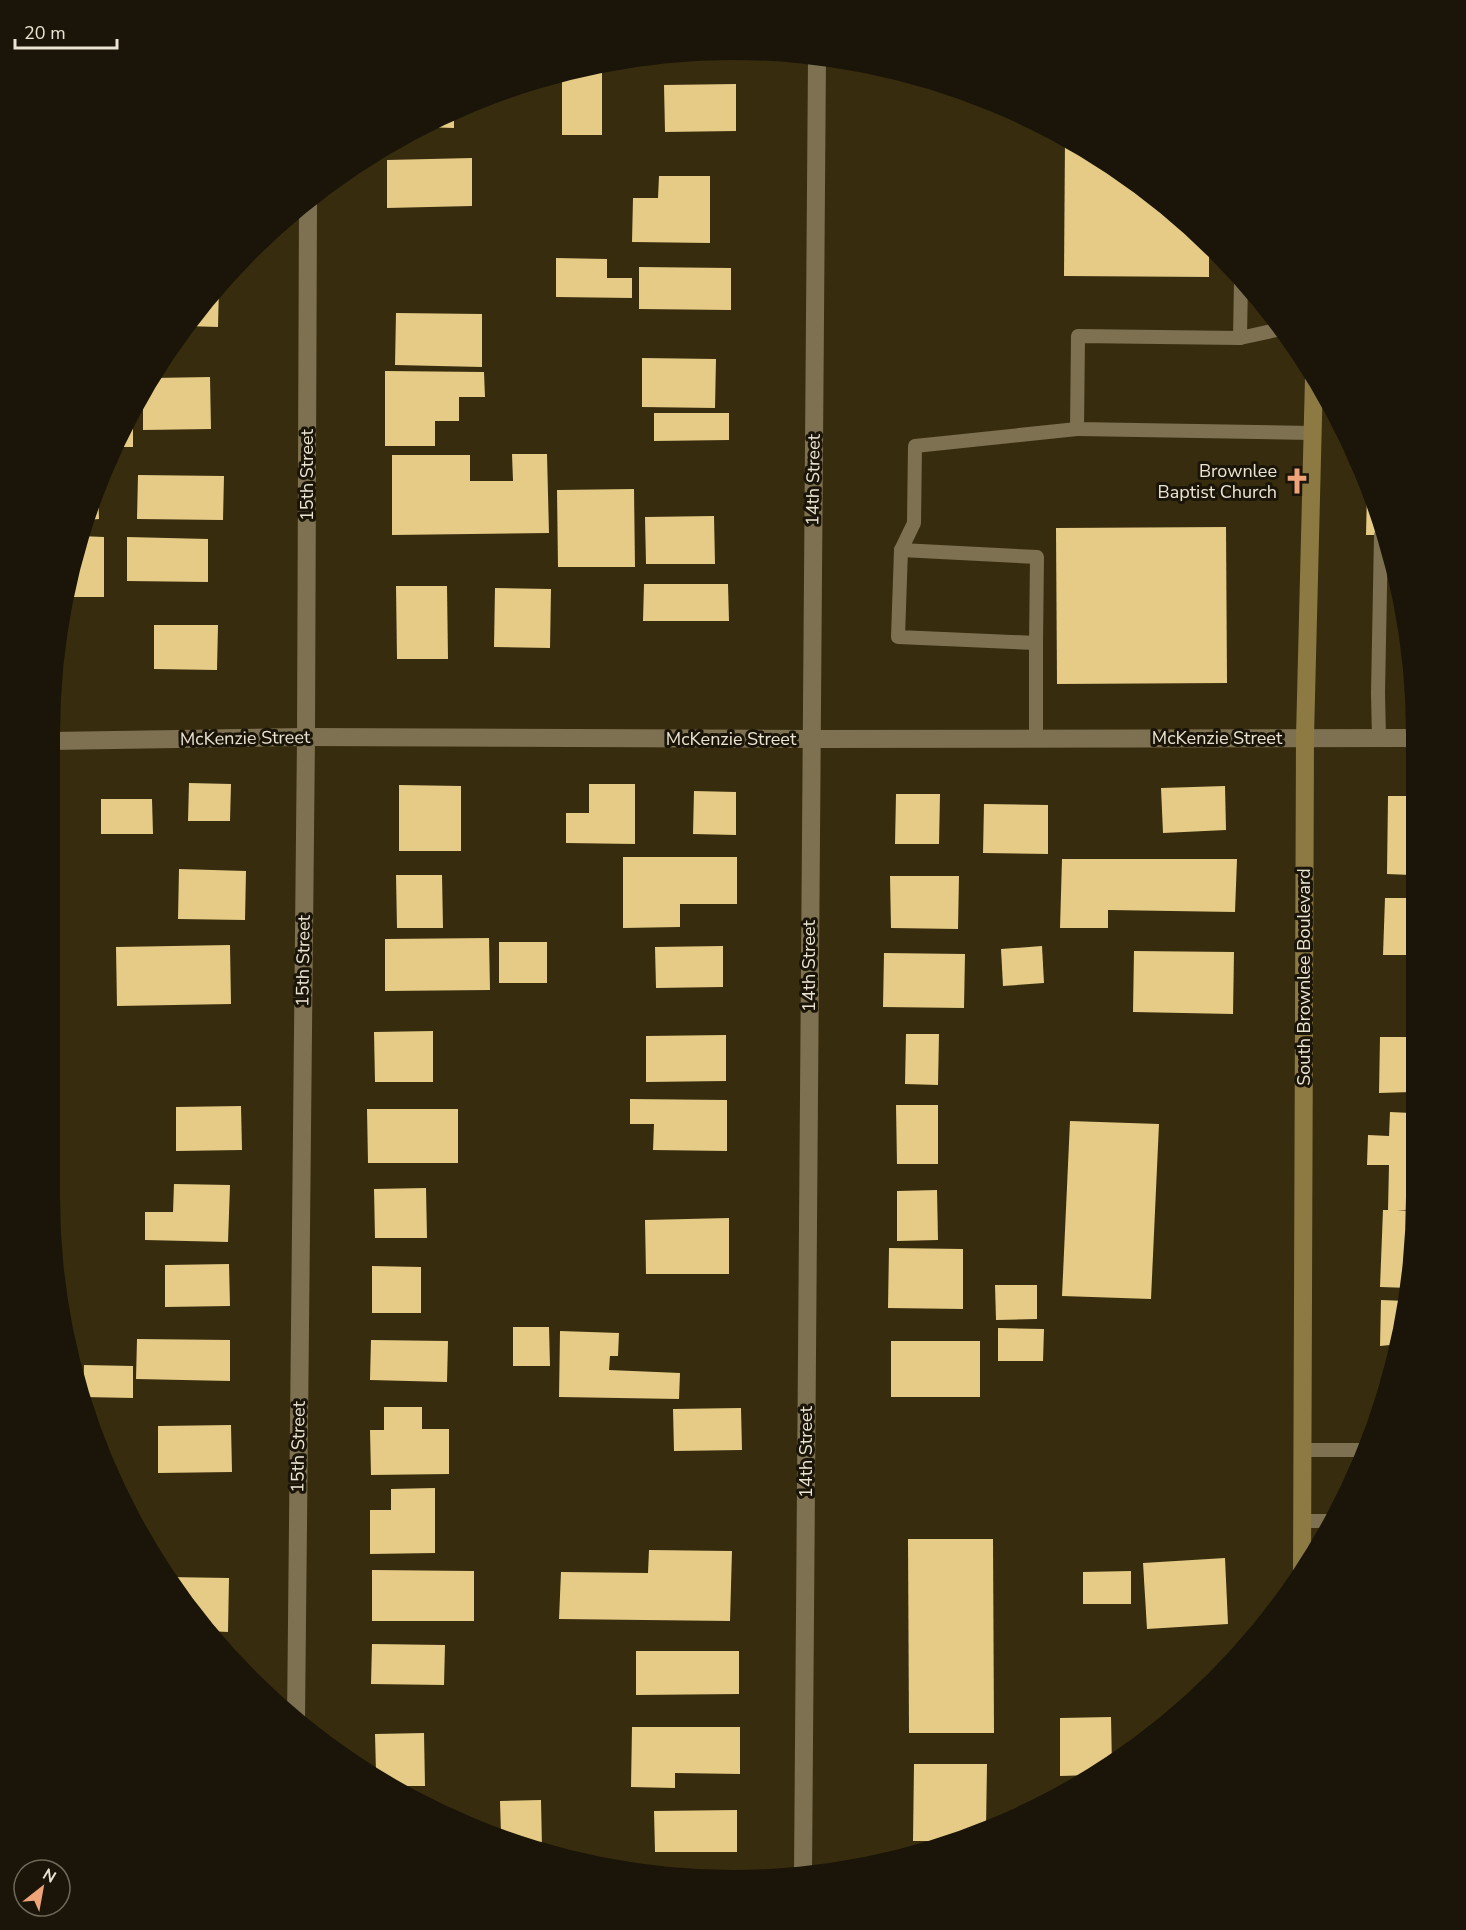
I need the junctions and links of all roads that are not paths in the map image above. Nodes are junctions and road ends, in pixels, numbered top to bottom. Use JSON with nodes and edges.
{"nodes":[{"id":1,"x":817,"y":66,"type":"edge"},
{"id":2,"x":308,"y":211,"type":"edge"},
{"id":3,"x":1241,"y":291,"type":"edge"},
{"id":4,"x":1273,"y":331,"type":"edge"},
{"id":5,"x":1240,"y":338,"type":"junction"},
{"id":6,"x":1313,"y":393,"type":"edge"},
{"id":7,"x":1077,"y":429,"type":"junction"},
{"id":8,"x":1312,"y":433,"type":"junction"},
{"id":9,"x":901,"y":550,"type":"junction"},
{"id":10,"x":1381,"y":552,"type":"edge"},
{"id":11,"x":1036,"y":643,"type":"junction"},
{"id":12,"x":306,"y":737,"type":"junction"},
{"id":13,"x":1305,"y":737,"type":"junction"},
{"id":14,"x":1036,"y":738,"type":"junction"},
{"id":15,"x":1379,"y":738,"type":"junction"},
{"id":16,"x":1406,"y":738,"type":"edge"},
{"id":17,"x":811,"y":739,"type":"junction"},
{"id":18,"x":60,"y":741,"type":"edge"},
{"id":19,"x":1303,"y":1450,"type":"junction"},
{"id":20,"x":1357,"y":1450,"type":"edge"},
{"id":21,"x":1302,"y":1521,"type":"junction"},
{"id":22,"x":1323,"y":1521,"type":"edge"},
{"id":23,"x":1302,"y":1557,"type":"edge"},
{"id":24,"x":296,"y":1709,"type":"edge"},
{"id":25,"x":803,"y":1866,"type":"edge"}],
"edges":[{"from":1,"to":17,"type":"street","name":"14th Street"},
{"from":2,"to":12,"type":"street","name":"15th Street"},
{"from":3,"to":5,"type":"lane"},
{"from":4,"to":5,"type":"lane"},
{"from":5,"to":7,"type":"lane"},
{"from":6,"to":8,"type":"main road","name":"South Brownlee Boulevard"},
{"from":7,"to":8,"type":"lane"},
{"from":7,"to":9,"type":"lane"},
{"from":8,"to":13,"type":"main road","name":"South Brownlee Boulevard"},
{"from":9,"to":11,"type":"lane"},
{"from":9,"to":11,"type":"lane"},
{"from":10,"to":15,"type":"lane"},
{"from":11,"to":14,"type":"lane"},
{"from":12,"to":17,"type":"street","name":"McKenzie Street"},
{"from":12,"to":18,"type":"street","name":"McKenzie Street"},
{"from":12,"to":24,"type":"street","name":"15th Street"},
{"from":13,"to":14,"type":"street","name":"McKenzie Street"},
{"from":13,"to":15,"type":"street","name":"McKenzie Street"},
{"from":13,"to":19,"type":"main road","name":"South Brownlee Boulevard"},
{"from":14,"to":17,"type":"street","name":"McKenzie Street"},
{"from":15,"to":16,"type":"street","name":"McKenzie Street"},
{"from":17,"to":25,"type":"street","name":"14th Street"},
{"from":19,"to":20,"type":"lane"},
{"from":19,"to":21,"type":"main road","name":"South Brownlee Boulevard"},
{"from":21,"to":22,"type":"lane"},
{"from":21,"to":23,"type":"main road","name":"South Brownlee Boulevard"}]}
